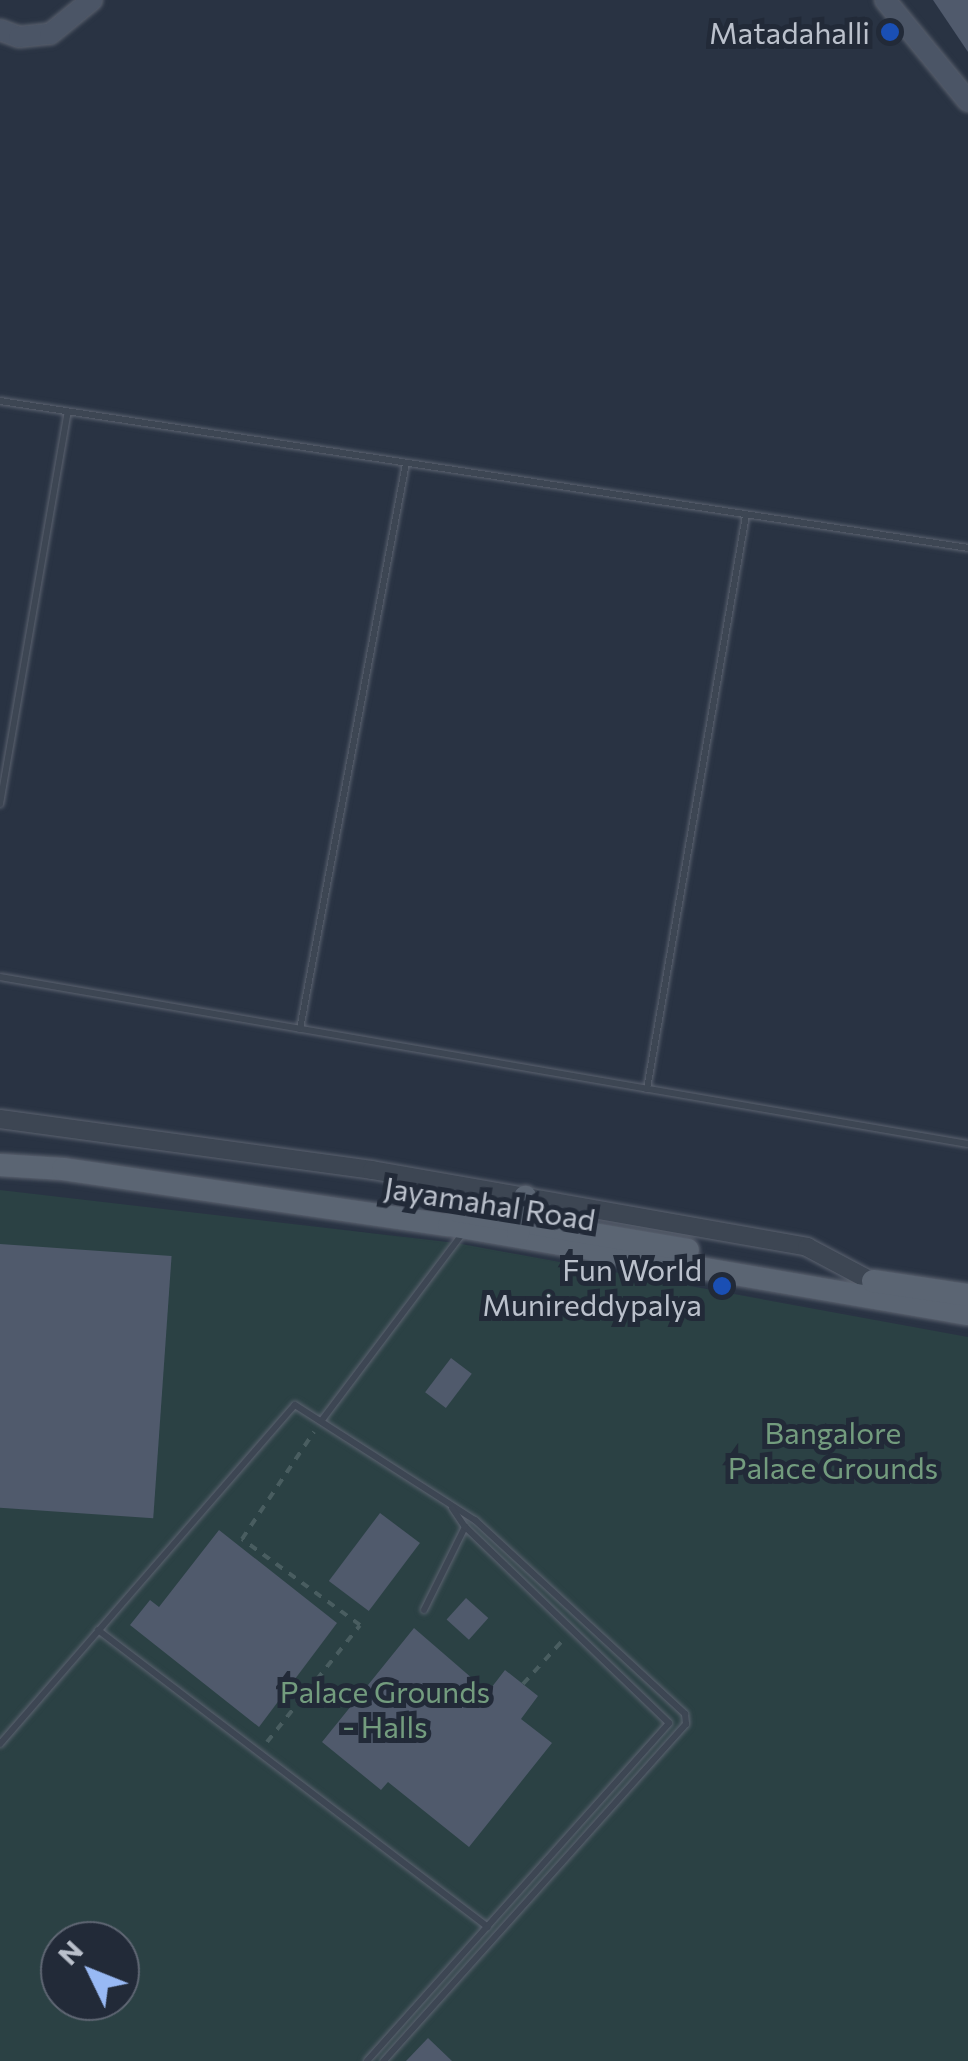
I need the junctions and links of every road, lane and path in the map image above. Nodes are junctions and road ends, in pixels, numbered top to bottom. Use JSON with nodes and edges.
{"nodes":[{"id":1,"x":92,"y":0,"type":"edge"},
{"id":2,"x":885,"y":0,"type":"edge"},
{"id":3,"x":0,"y":30,"type":"edge"},
{"id":4,"x":968,"y":101,"type":"edge"},
{"id":5,"x":0,"y":401,"type":"edge"},
{"id":6,"x":68,"y":412,"type":"junction"},
{"id":7,"x":406,"y":463,"type":"junction"},
{"id":8,"x":746,"y":514,"type":"junction"},
{"id":9,"x":968,"y":548,"type":"edge"},
{"id":10,"x":0,"y":804,"type":"edge"},
{"id":11,"x":0,"y":977,"type":"edge"},
{"id":12,"x":300,"y":1029,"type":"junction"},
{"id":13,"x":647,"y":1089,"type":"junction"},
{"id":14,"x":0,"y":1119,"type":"edge"},
{"id":15,"x":968,"y":1144,"type":"edge"},
{"id":16,"x":0,"y":1152,"type":"edge"},
{"id":17,"x":0,"y":1165,"type":"edge"},
{"id":18,"x":525,"y":1197,"type":"junction"},
{"id":19,"x":456,"y":1221,"type":"junction"},
{"id":20,"x":519,"y":1229,"type":"junction"},
{"id":21,"x":871,"y":1280,"type":"junction"},
{"id":22,"x":968,"y":1295,"type":"edge"},
{"id":23,"x":968,"y":1314,"type":"edge"},
{"id":24,"x":322,"y":1420,"type":"junction"},
{"id":25,"x":448,"y":1502,"type":"junction"},
{"id":26,"x":465,"y":1527,"type":"junction"},
{"id":27,"x":542,"y":1582,"type":"junction"},
{"id":28,"x":533,"y":1591,"type":"junction"},
{"id":29,"x":424,"y":1610,"type":"dead end"},
{"id":30,"x":573,"y":1629,"type":"junction"},
{"id":31,"x":98,"y":1630,"type":"junction"},
{"id":32,"x":623,"y":1657,"type":"junction"},
{"id":33,"x":614,"y":1668,"type":"junction"},
{"id":34,"x":523,"y":1684,"type":"dead end"},
{"id":35,"x":0,"y":1744,"type":"edge"},
{"id":36,"x":258,"y":1754,"type":"junction"},
{"id":37,"x":488,"y":1927,"type":"junction"},
{"id":38,"x":366,"y":2061,"type":"edge"},
{"id":39,"x":384,"y":2061,"type":"edge"}],
"edges":[{"from":1,"to":3,"type":"main road"},
{"from":2,"to":4,"type":"main road"},
{"from":5,"to":6,"type":"lane"},
{"from":6,"to":7,"type":"lane"},
{"from":6,"to":10,"type":"lane"},
{"from":7,"to":8,"type":"lane"},
{"from":7,"to":12,"type":"lane"},
{"from":8,"to":9,"type":"lane"},
{"from":8,"to":13,"type":"lane"},
{"from":11,"to":12,"type":"lane"},
{"from":12,"to":13,"type":"lane"},
{"from":13,"to":15,"type":"lane"},
{"from":14,"to":18,"type":"street"},
{"from":16,"to":19,"type":"main road","name":"Jayamahal Road"},
{"from":17,"to":19,"type":"main road","name":"Jayamahal Road"},
{"from":18,"to":20,"type":"main road"},
{"from":18,"to":21,"type":"street"},
{"from":19,"to":20,"type":"main road","name":"Jayamahal Road"},
{"from":19,"to":24,"type":"lane"},
{"from":20,"to":21,"type":"main road","name":"Jayamahal Road"},
{"from":20,"to":23,"type":"main road","name":"Jayamahal Road"},
{"from":21,"to":22,"type":"main road","name":"Jayamahal Road"},
{"from":24,"to":25,"type":"lane"},
{"from":24,"to":31,"type":"lane"},
{"from":24,"to":36,"type":"path"},
{"from":25,"to":26,"type":"lane"},
{"from":25,"to":27,"type":"lane"},
{"from":26,"to":28,"type":"lane"},
{"from":26,"to":29,"type":"lane"},
{"from":27,"to":28,"type":"lane"},
{"from":27,"to":32,"type":"lane"},
{"from":28,"to":30,"type":"lane"},
{"from":30,"to":33,"type":"lane"},
{"from":30,"to":34,"type":"path"},
{"from":31,"to":35,"type":"lane"},
{"from":31,"to":36,"type":"lane"},
{"from":32,"to":33,"type":"lane"},
{"from":32,"to":39,"type":"lane"},
{"from":33,"to":37,"type":"lane"},
{"from":36,"to":37,"type":"lane"},
{"from":37,"to":38,"type":"lane"}]}
